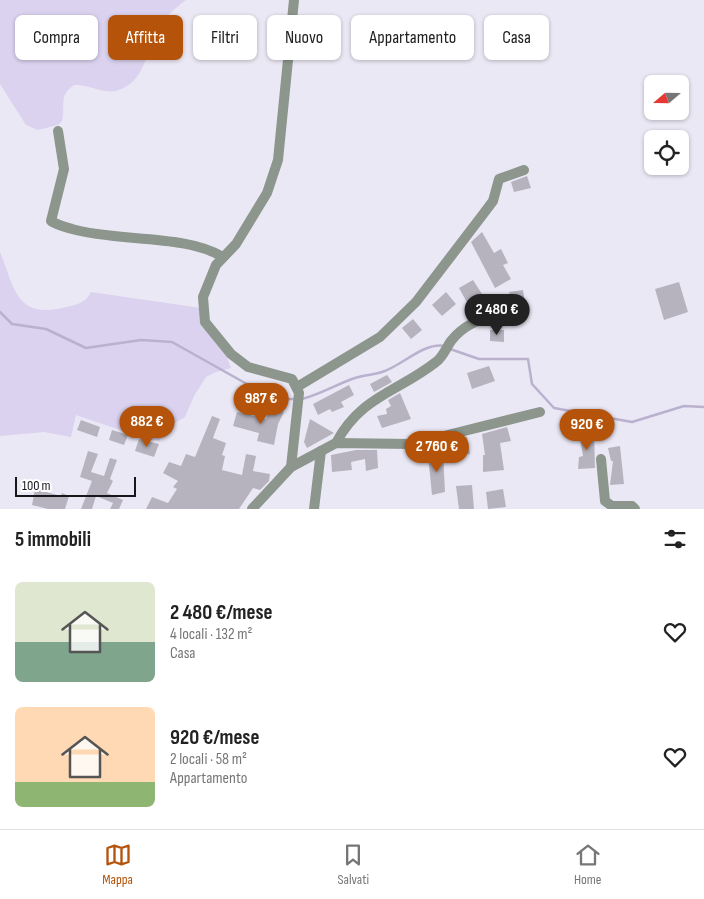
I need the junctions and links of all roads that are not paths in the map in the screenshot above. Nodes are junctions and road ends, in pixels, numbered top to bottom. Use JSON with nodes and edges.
{"nodes":[{"id":1,"x":294,"y":0,"type":"edge"},
{"id":2,"x":58,"y":130,"type":"dead end"},
{"id":3,"x":524,"y":170,"type":"dead end"},
{"id":4,"x":223,"y":257,"type":"junction"},
{"id":5,"x":500,"y":313,"type":"dead end"},
{"id":6,"x":298,"y":390,"type":"junction"},
{"id":7,"x":540,"y":412,"type":"dead end"},
{"id":8,"x":336,"y":442,"type":"junction"},
{"id":9,"x":321,"y":450,"type":"junction"},
{"id":10,"x":601,"y":459,"type":"dead end"},
{"id":11,"x":291,"y":466,"type":"junction"},
{"id":12,"x":252,"y":509,"type":"edge"},
{"id":13,"x":314,"y":509,"type":"edge"},
{"id":14,"x":635,"y":509,"type":"edge"}],
"edges":[{"from":1,"to":4,"type":"street"},
{"from":2,"to":4,"type":"street"},
{"from":3,"to":6,"type":"street"},
{"from":4,"to":6,"type":"street"},
{"from":5,"to":8,"type":"street"},
{"from":6,"to":11,"type":"street"},
{"from":7,"to":8,"type":"street"},
{"from":8,"to":9,"type":"street"},
{"from":9,"to":11,"type":"street"},
{"from":9,"to":13,"type":"street"},
{"from":10,"to":14,"type":"street"},
{"from":11,"to":12,"type":"street"}]}
